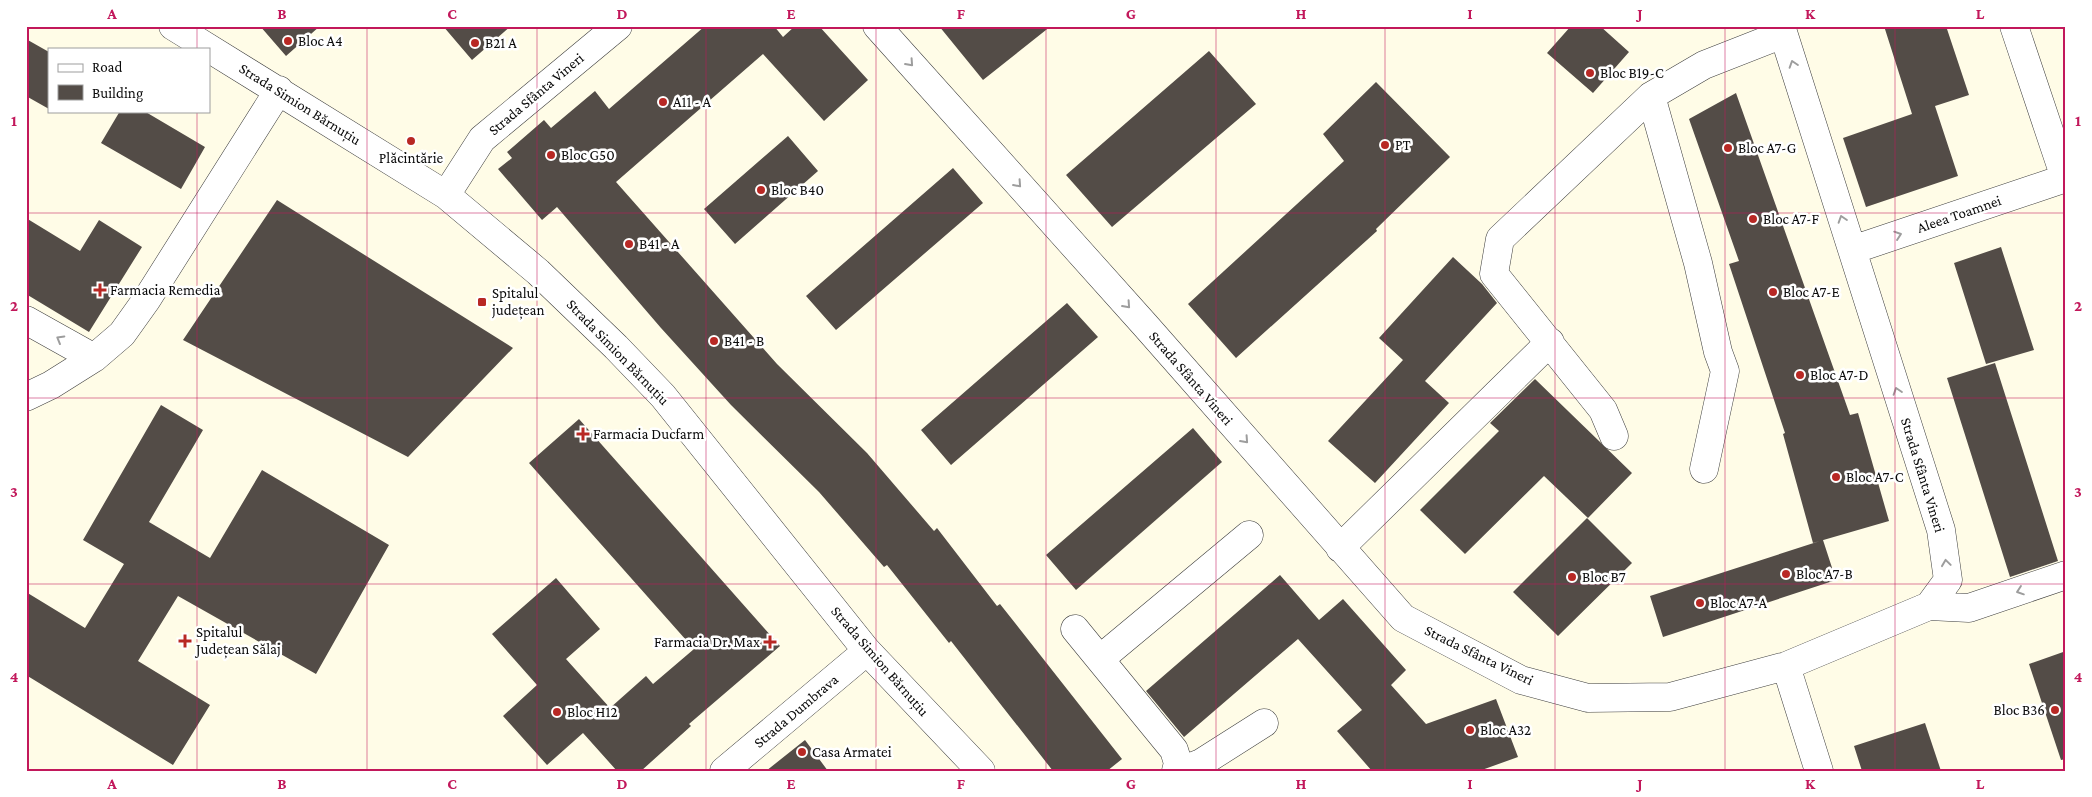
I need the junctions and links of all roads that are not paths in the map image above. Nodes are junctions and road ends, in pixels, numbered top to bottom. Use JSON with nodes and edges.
{"nodes":[{"id":1,"x":173,"y":26,"type":"edge"},
{"id":2,"x":618,"y":26,"type":"edge"},
{"id":3,"x":878,"y":26,"type":"edge"},
{"id":4,"x":2014,"y":26,"type":"edge"},
{"id":5,"x":1782,"y":30,"type":"edge"},
{"id":6,"x":209,"y":48,"type":"edge"},
{"id":7,"x":210,"y":48,"type":"edge"},
{"id":8,"x":279,"y":90,"type":"junction"},
{"id":9,"x":1651,"y":96,"type":"junction"},
{"id":10,"x":2065,"y":178,"type":"edge"},
{"id":11,"x":446,"y":195,"type":"junction"},
{"id":12,"x":1852,"y":250,"type":"junction"},
{"id":13,"x":26,"y":320,"type":"edge"},
{"id":14,"x":1550,"y":342,"type":"junction"},
{"id":15,"x":94,"y":358,"type":"junction"},
{"id":16,"x":26,"y":397,"type":"edge"},
{"id":17,"x":1614,"y":436,"type":"dead end"},
{"id":18,"x":1704,"y":469,"type":"dead end"},
{"id":19,"x":1249,"y":535,"type":"dead end"},
{"id":20,"x":1340,"y":548,"type":"junction"},
{"id":21,"x":2066,"y":575,"type":"edge"},
{"id":22,"x":1929,"y":606,"type":"junction"},
{"id":23,"x":1075,"y":628,"type":"dead end"},
{"id":24,"x":867,"y":651,"type":"junction"},
{"id":25,"x":1100,"y":659,"type":"junction"},
{"id":26,"x":1786,"y":666,"type":"junction"},
{"id":27,"x":1264,"y":723,"type":"dead end"},
{"id":28,"x":724,"y":771,"type":"edge"},
{"id":29,"x":981,"y":771,"type":"edge"},
{"id":30,"x":1176,"y":771,"type":"edge"},
{"id":31,"x":1180,"y":771,"type":"edge"},
{"id":32,"x":1819,"y":771,"type":"edge"}],
"edges":[{"from":1,"to":6,"type":"street","name":"Strada Simion Bărnuțiu"},
{"from":2,"to":11,"type":"street","name":"Strada Sfânta Vineri"},
{"from":3,"to":20,"type":"street","name":"Strada Sfânta Vineri","one_way":true},
{"from":4,"to":10,"type":"street"},
{"from":5,"to":9,"type":"street"},
{"from":12,"to":5,"type":"street","name":"Strada Sfânta Vineri","one_way":true},
{"from":7,"to":8,"type":"street","name":"Strada Simion Bărnuțiu"},
{"from":8,"to":11,"type":"street","name":"Strada Simion Bărnuțiu"},
{"from":8,"to":15,"type":"street"},
{"from":9,"to":14,"type":"street"},
{"from":9,"to":18,"type":"street"},
{"from":12,"to":10,"type":"street","name":"Aleea Toamnei","one_way":true},
{"from":11,"to":24,"type":"street","name":"Strada Simion Bărnuțiu"},
{"from":22,"to":12,"type":"street","name":"Strada Sfânta Vineri","one_way":true},
{"from":15,"to":13,"type":"street","one_way":true},
{"from":14,"to":17,"type":"street"},
{"from":14,"to":20,"type":"street"},
{"from":15,"to":16,"type":"street"},
{"from":19,"to":25,"type":"street"},
{"from":20,"to":26,"type":"street","name":"Strada Sfânta Vineri"},
{"from":21,"to":22,"type":"street","one_way":true},
{"from":22,"to":26,"type":"street","name":"Strada Sfânta Vineri"},
{"from":23,"to":25,"type":"street"},
{"from":24,"to":28,"type":"street","name":"Strada Dumbrava"},
{"from":24,"to":29,"type":"street","name":"Strada Simion Bărnuțiu"},
{"from":25,"to":30,"type":"street"},
{"from":26,"to":32,"type":"street"},
{"from":27,"to":31,"type":"street"}]}
